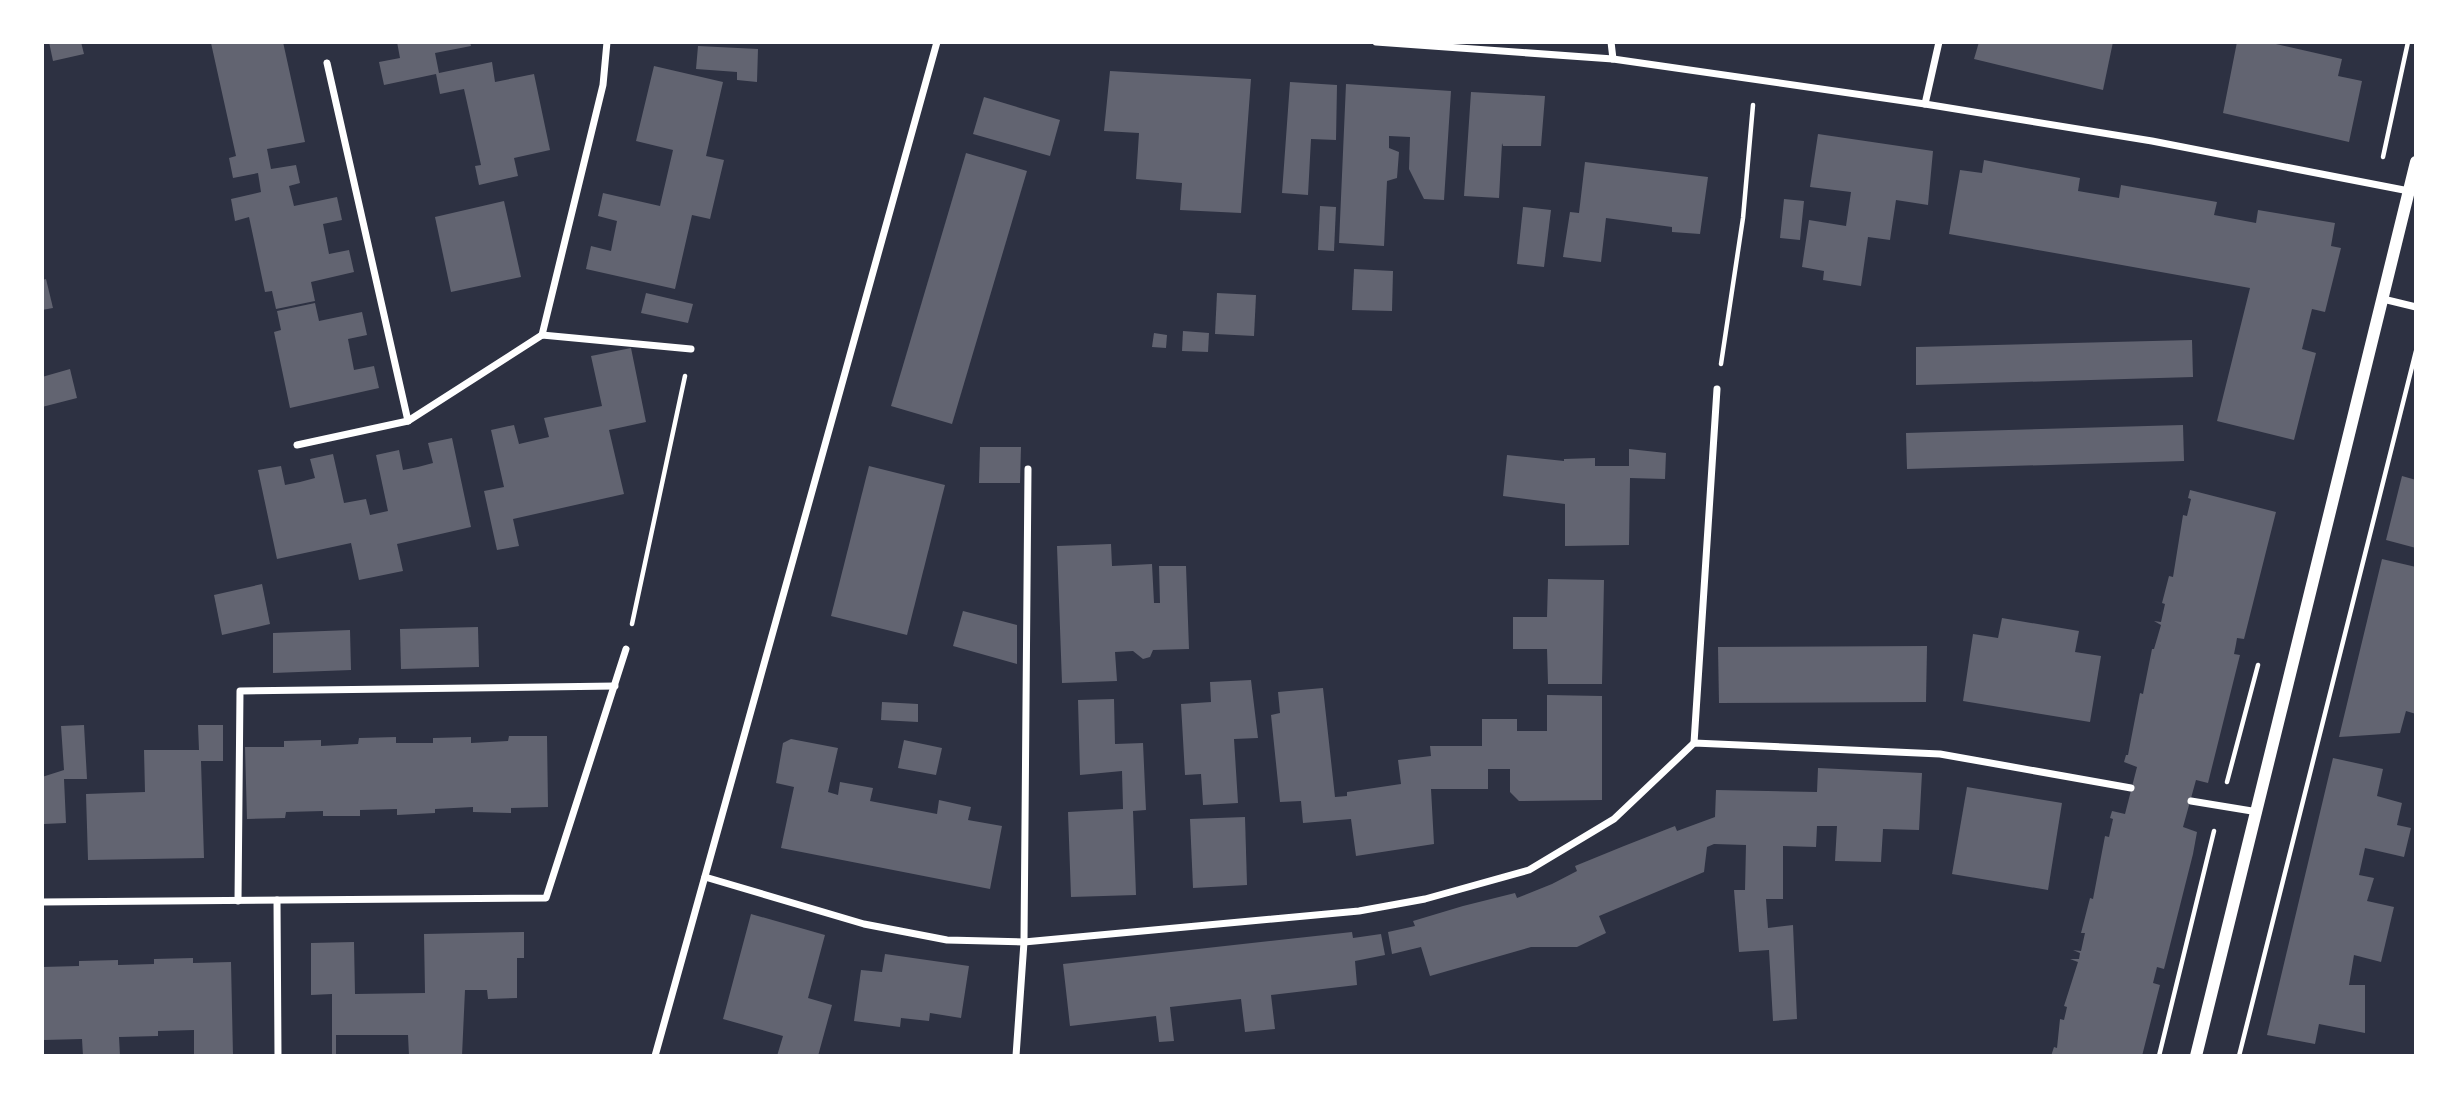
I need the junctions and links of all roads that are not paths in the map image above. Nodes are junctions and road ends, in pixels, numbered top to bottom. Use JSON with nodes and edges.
{"nodes":[{"id":1,"x":607,"y":42,"type":"edge"},
{"id":2,"x":937,"y":42,"type":"edge"},
{"id":3,"x":1376,"y":42,"type":"edge"},
{"id":4,"x":1611,"y":42,"type":"edge"},
{"id":5,"x":1939,"y":42,"type":"edge"},
{"id":6,"x":1613,"y":59,"type":"junction"},
{"id":7,"x":327,"y":63,"type":"dead end"},
{"id":8,"x":1925,"y":104,"type":"junction"},
{"id":9,"x":2416,"y":162,"type":"edge"},
{"id":10,"x":2409,"y":191,"type":"junction"},
{"id":11,"x":2383,"y":299,"type":"junction"},
{"id":12,"x":2416,"y":307,"type":"edge"},
{"id":13,"x":541,"y":335,"type":"junction"},
{"id":14,"x":691,"y":349,"type":"road end"},
{"id":15,"x":1717,"y":389,"type":"road end"},
{"id":16,"x":408,"y":421,"type":"junction"},
{"id":17,"x":297,"y":445,"type":"dead end"},
{"id":18,"x":1028,"y":469,"type":"dead end"},
{"id":19,"x":626,"y":649,"type":"road end"},
{"id":20,"x":615,"y":686,"type":"junction"},
{"id":21,"x":1694,"y":743,"type":"junction"},
{"id":22,"x":2131,"y":788,"type":"dead end"},
{"id":23,"x":2191,"y":801,"type":"dead end"},
{"id":24,"x":2258,"y":812,"type":"junction"},
{"id":25,"x":705,"y":877,"type":"junction"},
{"id":26,"x":277,"y":900,"type":"junction"},
{"id":27,"x":238,"y":901,"type":"junction"},
{"id":28,"x":42,"y":902,"type":"edge"},
{"id":29,"x":1024,"y":942,"type":"junction"},
{"id":30,"x":278,"y":1056,"type":"edge"},
{"id":31,"x":655,"y":1056,"type":"edge"},
{"id":32,"x":1016,"y":1056,"type":"edge"},
{"id":33,"x":2196,"y":1056,"type":"edge"}],
"edges":[{"from":1,"to":13,"type":"street"},
{"from":2,"to":25,"type":"street"},
{"from":3,"to":6,"type":"street"},
{"from":4,"to":6,"type":"street"},
{"from":5,"to":8,"type":"street"},
{"from":6,"to":8,"type":"street"},
{"from":7,"to":16,"type":"street"},
{"from":8,"to":10,"type":"street"},
{"from":9,"to":10,"type":"street"},
{"from":10,"to":11,"type":"street"},
{"from":11,"to":12,"type":"street"},
{"from":11,"to":24,"type":"street"},
{"from":13,"to":14,"type":"street"},
{"from":13,"to":16,"type":"street"},
{"from":15,"to":21,"type":"street"},
{"from":16,"to":17,"type":"street"},
{"from":18,"to":29,"type":"street"},
{"from":19,"to":20,"type":"street"},
{"from":20,"to":26,"type":"street"},
{"from":20,"to":27,"type":"street"},
{"from":21,"to":22,"type":"street"},
{"from":21,"to":29,"type":"street"},
{"from":23,"to":24,"type":"street"},
{"from":24,"to":33,"type":"street"},
{"from":25,"to":29,"type":"street"},
{"from":25,"to":31,"type":"street"},
{"from":26,"to":27,"type":"street"},
{"from":26,"to":30,"type":"street"},
{"from":27,"to":28,"type":"street"},
{"from":29,"to":32,"type":"street"}]}
